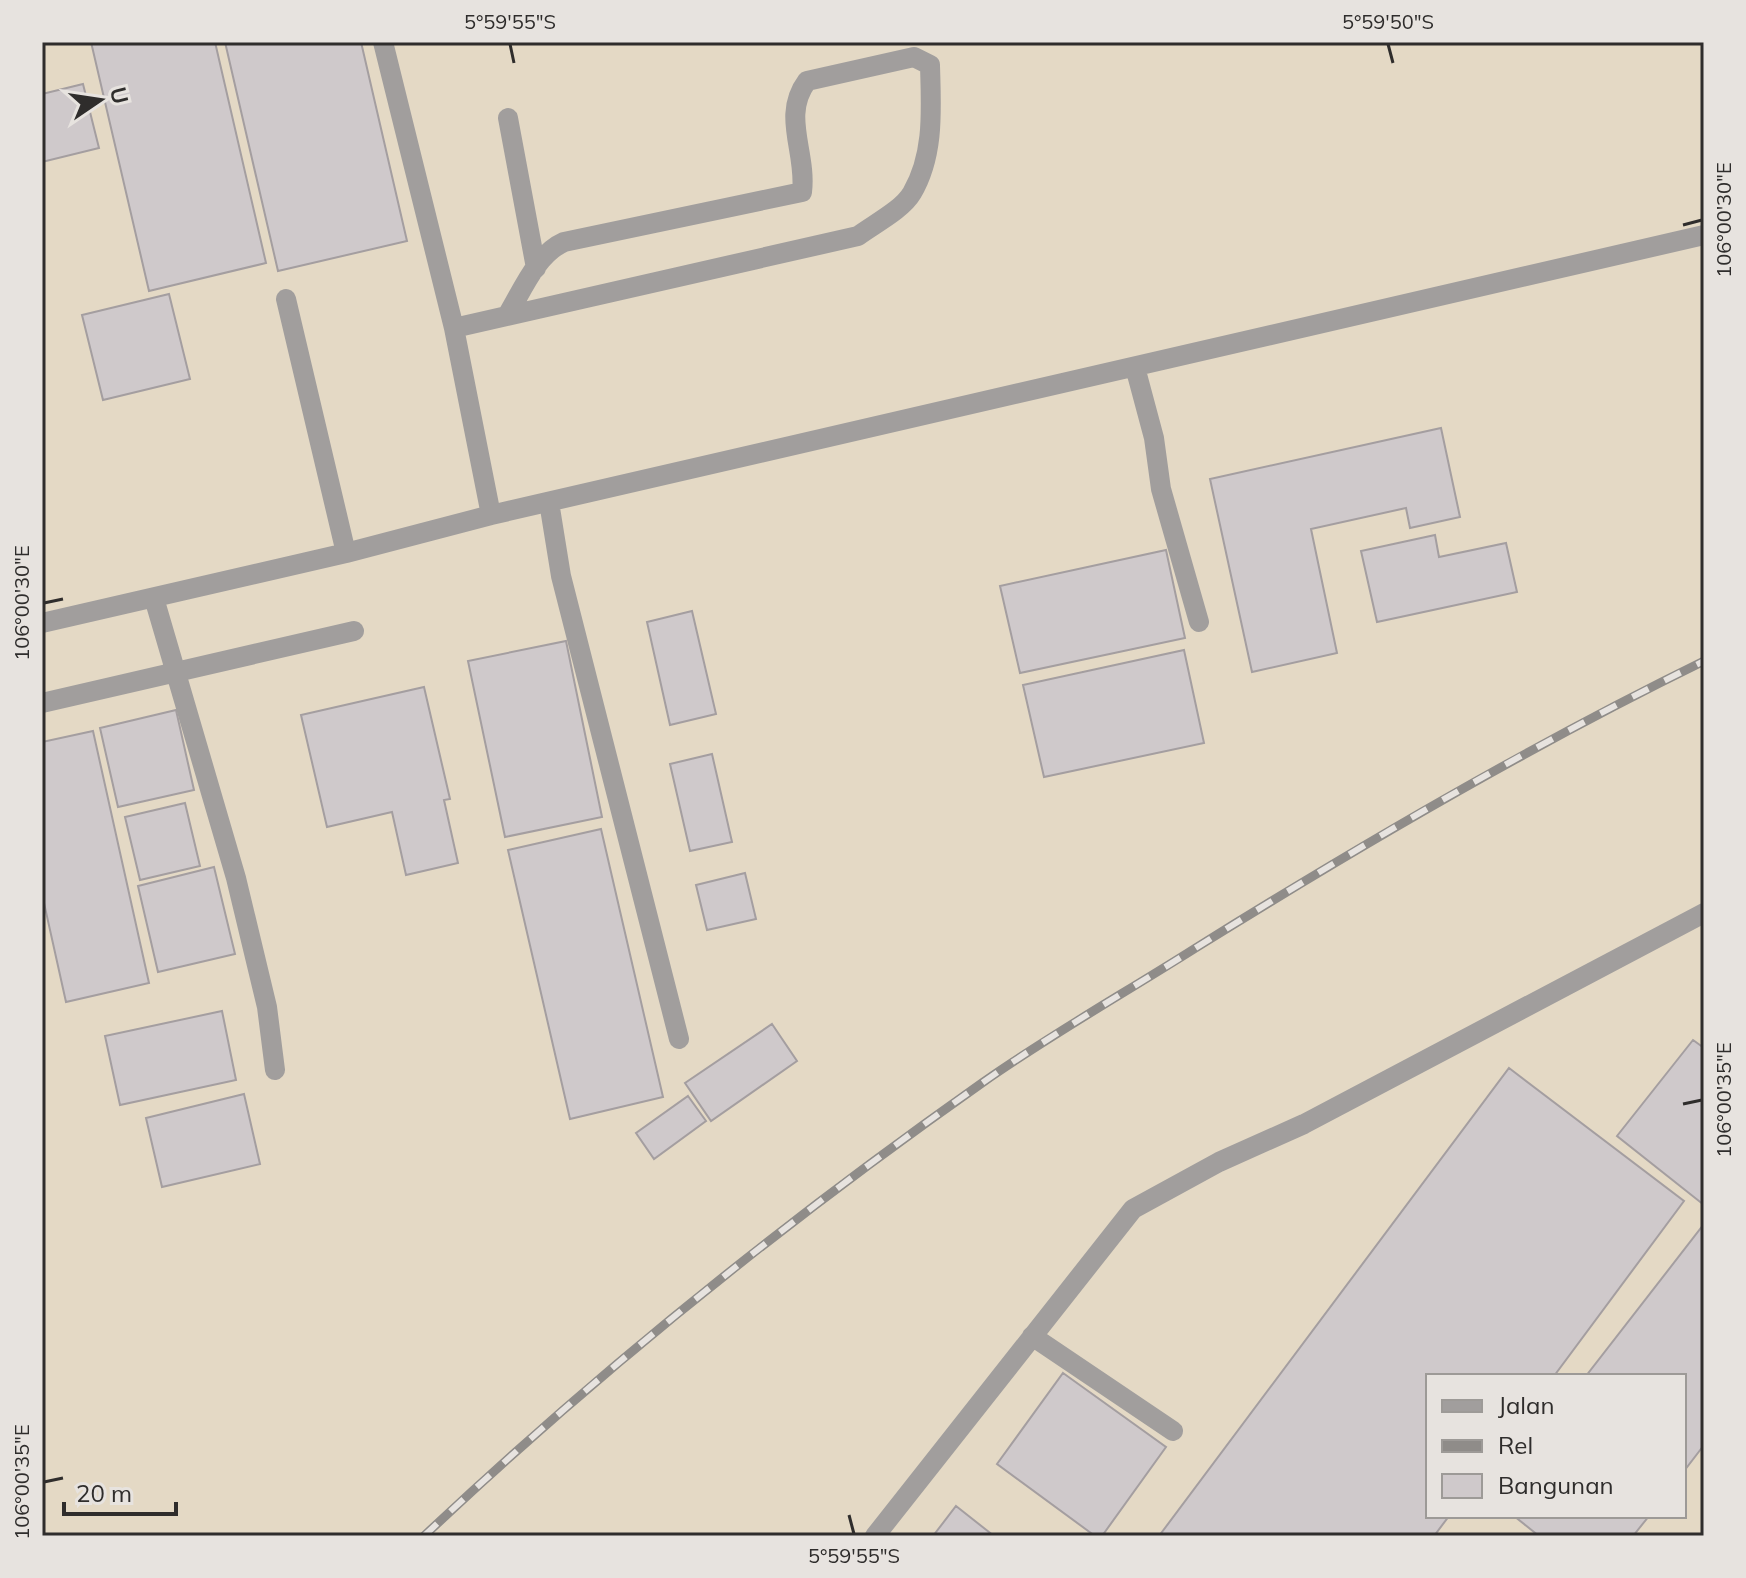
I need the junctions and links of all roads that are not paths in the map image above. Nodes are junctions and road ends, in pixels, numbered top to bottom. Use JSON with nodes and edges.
{"nodes":[{"id":1,"x":383,"y":42,"type":"edge"},
{"id":2,"x":508,"y":118,"type":"dead end"},
{"id":3,"x":1704,"y":235,"type":"edge"},
{"id":4,"x":536,"y":268,"type":"junction"},
{"id":5,"x":286,"y":299,"type":"dead end"},
{"id":6,"x":508,"y":314,"type":"junction"},
{"id":7,"x":454,"y":328,"type":"junction"},
{"id":8,"x":1135,"y":367,"type":"junction"},
{"id":9,"x":549,"y":502,"type":"junction"},
{"id":10,"x":491,"y":515,"type":"junction"},
{"id":11,"x":346,"y":553,"type":"junction"},
{"id":12,"x":154,"y":598,"type":"junction"},
{"id":13,"x":1199,"y":622,"type":"dead end"},
{"id":14,"x":42,"y":623,"type":"edge"},
{"id":15,"x":354,"y":631,"type":"dead end"},
{"id":16,"x":178,"y":670,"type":"junction"},
{"id":17,"x":42,"y":703,"type":"edge"},
{"id":18,"x":1704,"y":913,"type":"edge"},
{"id":19,"x":679,"y":1039,"type":"dead end"},
{"id":20,"x":275,"y":1070,"type":"dead end"},
{"id":21,"x":1032,"y":1336,"type":"junction"},
{"id":22,"x":1173,"y":1431,"type":"dead end"},
{"id":23,"x":875,"y":1536,"type":"edge"}],
"edges":[{"from":1,"to":7,"type":"lane"},
{"from":2,"to":4,"type":"lane"},
{"from":3,"to":8,"type":"lane"},
{"from":4,"to":6,"type":"lane"},
{"from":4,"to":6,"type":"lane"},
{"from":5,"to":11,"type":"lane"},
{"from":6,"to":7,"type":"lane"},
{"from":7,"to":10,"type":"lane"},
{"from":8,"to":9,"type":"lane"},
{"from":8,"to":13,"type":"lane"},
{"from":9,"to":10,"type":"lane"},
{"from":9,"to":19,"type":"lane"},
{"from":10,"to":11,"type":"lane"},
{"from":11,"to":12,"type":"lane"},
{"from":12,"to":14,"type":"lane"},
{"from":12,"to":16,"type":"lane"},
{"from":15,"to":16,"type":"lane"},
{"from":16,"to":17,"type":"lane"},
{"from":16,"to":20,"type":"lane"},
{"from":18,"to":21,"type":"lane"},
{"from":21,"to":22,"type":"lane"},
{"from":21,"to":23,"type":"lane"}]}
